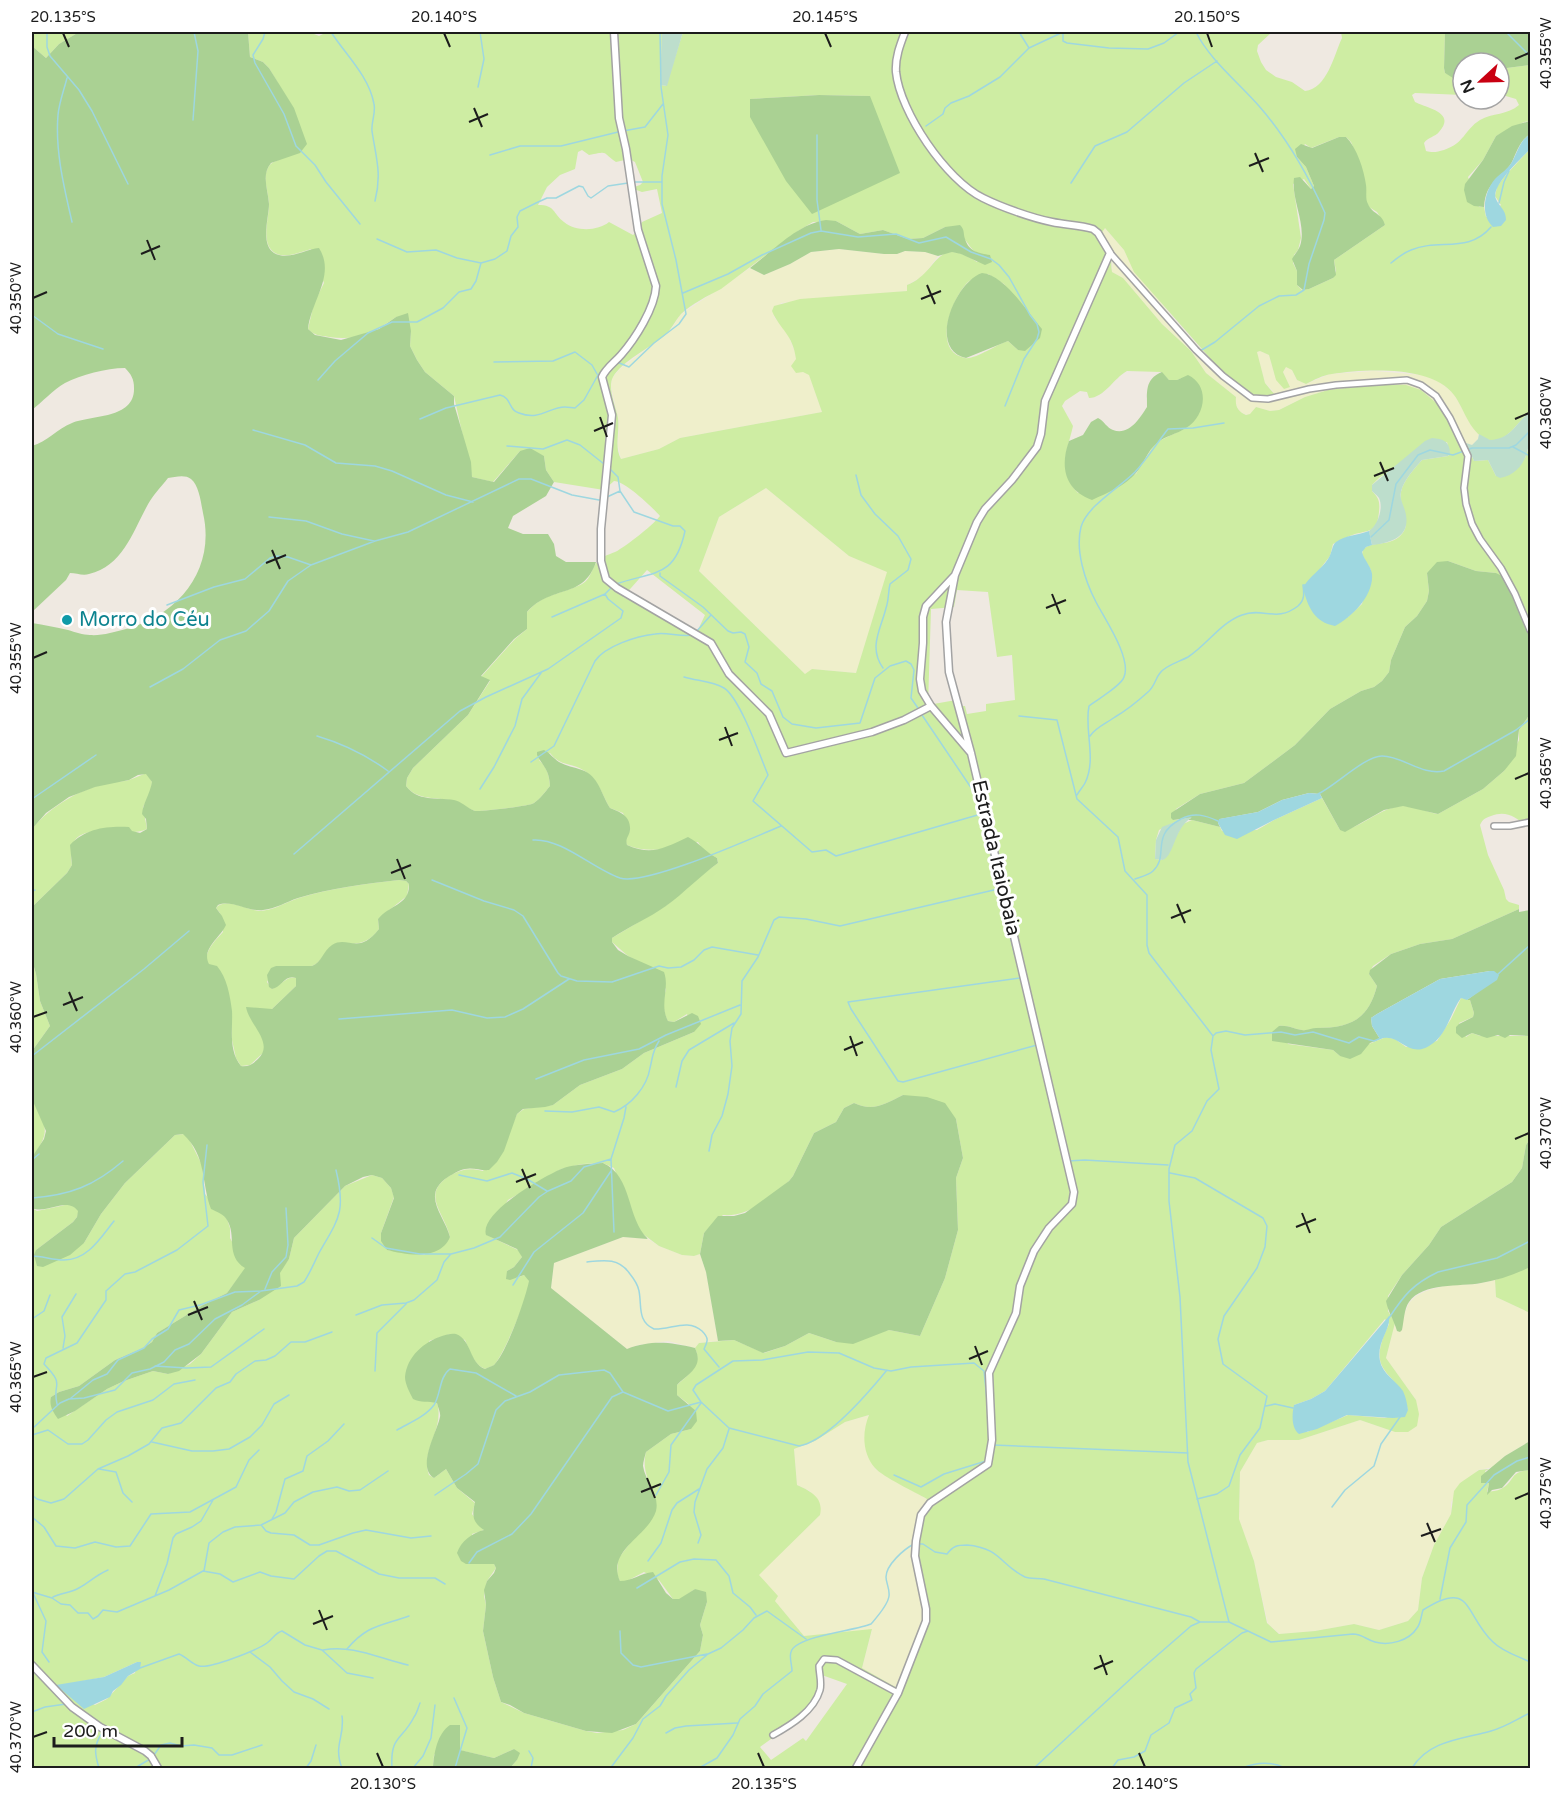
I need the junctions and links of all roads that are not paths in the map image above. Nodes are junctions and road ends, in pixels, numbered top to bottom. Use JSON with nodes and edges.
{"nodes":[{"id":1,"x":614,"y":32,"type":"edge"},
{"id":2,"x":905,"y":32,"type":"edge"},
{"id":3,"x":1110,"y":253,"type":"junction"},
{"id":4,"x":955,"y":575,"type":"junction"},
{"id":5,"x":1530,"y":630,"type":"edge"},
{"id":6,"x":931,"y":706,"type":"junction"},
{"id":7,"x":971,"y":753,"type":"junction"},
{"id":8,"x":1530,"y":822,"type":"edge"},
{"id":9,"x":1494,"y":826,"type":"dead end"},
{"id":10,"x":32,"y":1665,"type":"edge"},
{"id":11,"x":898,"y":1694,"type":"junction"},
{"id":12,"x":773,"y":1735,"type":"dead end"},
{"id":13,"x":158,"y":1768,"type":"edge"},
{"id":14,"x":856,"y":1768,"type":"edge"}],
"edges":[{"from":1,"to":6,"type":"street"},
{"from":2,"to":3,"type":"street"},
{"from":3,"to":4,"type":"street","name":"Estrada Itaiobaia"},
{"from":3,"to":5,"type":"street"},
{"from":4,"to":6,"type":"street"},
{"from":4,"to":7,"type":"street","name":"Estrada Itaiobaia"},
{"from":6,"to":7,"type":"street"},
{"from":7,"to":11,"type":"street","name":"Estrada Itaiobaia"},
{"from":8,"to":9,"type":"street"},
{"from":10,"to":13,"type":"street"},
{"from":11,"to":12,"type":"street"},
{"from":11,"to":14,"type":"street","name":"Estrada Itaiobaia"}]}
